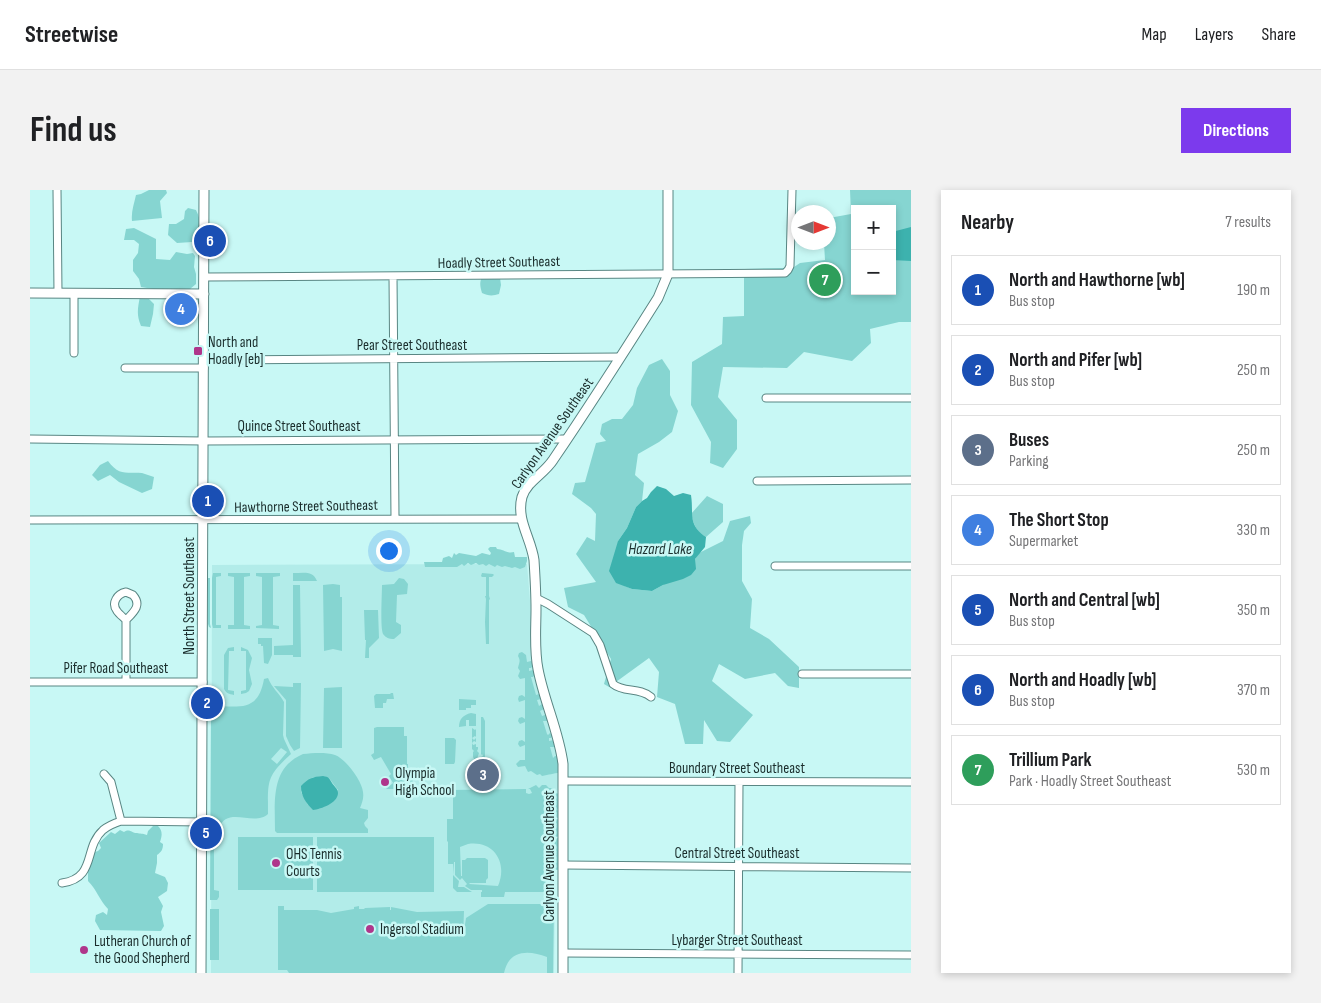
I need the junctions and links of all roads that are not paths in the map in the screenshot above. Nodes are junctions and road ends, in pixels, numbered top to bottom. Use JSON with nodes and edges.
{"nodes":[{"id":1,"x":57,"y":190,"type":"edge"},
{"id":2,"x":204,"y":190,"type":"edge"},
{"id":3,"x":668,"y":190,"type":"edge"},
{"id":4,"x":792,"y":190,"type":"edge"},
{"id":5,"x":668,"y":274,"type":"junction"},
{"id":6,"x":393,"y":276,"type":"junction"},
{"id":7,"x":205,"y":277,"type":"junction"},
{"id":8,"x":30,"y":293,"type":"edge"},
{"id":9,"x":58,"y":293,"type":"junction"},
{"id":10,"x":74,"y":293,"type":"junction"},
{"id":11,"x":204,"y":294,"type":"junction"},
{"id":12,"x":74,"y":353,"type":"dead end"},
{"id":13,"x":621,"y":357,"type":"junction"},
{"id":14,"x":393,"y":358,"type":"junction"},
{"id":15,"x":204,"y":364,"type":"junction"},
{"id":16,"x":125,"y":368,"type":"dead end"},
{"id":17,"x":766,"y":398,"type":"dead end"},
{"id":18,"x":911,"y":398,"type":"edge"},
{"id":19,"x":30,"y":439,"type":"edge"},
{"id":20,"x":567,"y":439,"type":"junction"},
{"id":21,"x":394,"y":440,"type":"junction"},
{"id":22,"x":204,"y":441,"type":"junction"},
{"id":23,"x":911,"y":480,"type":"edge"},
{"id":24,"x":757,"y":481,"type":"dead end"},
{"id":25,"x":394,"y":518,"type":"junction"},
{"id":26,"x":521,"y":519,"type":"junction"},
{"id":27,"x":30,"y":520,"type":"edge"},
{"id":28,"x":203,"y":520,"type":"junction"},
{"id":29,"x":776,"y":566,"type":"dead end"},
{"id":30,"x":911,"y":566,"type":"edge"},
{"id":31,"x":536,"y":598,"type":"junction"},
{"id":32,"x":126,"y":620,"type":"dead end"},
{"id":33,"x":802,"y":674,"type":"dead end"},
{"id":34,"x":911,"y":674,"type":"edge"},
{"id":35,"x":30,"y":682,"type":"edge"},
{"id":36,"x":126,"y":682,"type":"junction"},
{"id":37,"x":203,"y":682,"type":"junction"},
{"id":38,"x":651,"y":697,"type":"dead end"},
{"id":39,"x":104,"y":774,"type":"dead end"},
{"id":40,"x":563,"y":782,"type":"junction"},
{"id":41,"x":739,"y":782,"type":"junction"},
{"id":42,"x":911,"y":782,"type":"edge"},
{"id":43,"x":121,"y":821,"type":"junction"},
{"id":44,"x":202,"y":822,"type":"junction"},
{"id":45,"x":563,"y":866,"type":"junction"},
{"id":46,"x":738,"y":867,"type":"junction"},
{"id":47,"x":911,"y":868,"type":"edge"},
{"id":48,"x":62,"y":883,"type":"dead end"},
{"id":49,"x":563,"y":953,"type":"junction"},
{"id":50,"x":738,"y":954,"type":"junction"},
{"id":51,"x":911,"y":955,"type":"edge"},
{"id":52,"x":201,"y":973,"type":"edge"},
{"id":53,"x":563,"y":973,"type":"edge"},
{"id":54,"x":738,"y":973,"type":"edge"}],
"edges":[{"from":1,"to":9,"type":"street"},
{"from":2,"to":7,"type":"street","name":"North Street Southeast"},
{"from":3,"to":5,"type":"street","name":"Carlyon Avenue Southeast"},
{"from":4,"to":5,"type":"street","name":"Hoadly Street Southeast"},
{"from":5,"to":6,"type":"street","name":"Hoadly Street Southeast"},
{"from":5,"to":13,"type":"street","name":"Carlyon Avenue Southeast"},
{"from":6,"to":7,"type":"street","name":"Hoadly Street Southeast"},
{"from":6,"to":14,"type":"street"},
{"from":7,"to":11,"type":"street","name":"North Street Southeast"},
{"from":8,"to":9,"type":"street"},
{"from":9,"to":10,"type":"street"},
{"from":10,"to":11,"type":"street"},
{"from":10,"to":12,"type":"street"},
{"from":11,"to":15,"type":"street","name":"North Street Southeast"},
{"from":13,"to":14,"type":"street","name":"Pear Street Southeast"},
{"from":13,"to":20,"type":"street","name":"Carlyon Avenue Southeast"},
{"from":14,"to":15,"type":"street","name":"Pear Street Southeast"},
{"from":14,"to":21,"type":"street"},
{"from":15,"to":16,"type":"street","name":"Pear Street Southeast"},
{"from":15,"to":22,"type":"street","name":"North Street Southeast"},
{"from":17,"to":18,"type":"street"},
{"from":19,"to":22,"type":"street","name":"Quince Street Southeast"},
{"from":20,"to":21,"type":"street","name":"Quince Street Southeast"},
{"from":20,"to":26,"type":"street","name":"Carlyon Avenue Southeast"},
{"from":21,"to":22,"type":"street","name":"Quince Street Southeast"},
{"from":21,"to":25,"type":"street"},
{"from":22,"to":28,"type":"street","name":"North Street Southeast"},
{"from":23,"to":24,"type":"street"},
{"from":25,"to":26,"type":"street","name":"Hawthorne Street Southeast"},
{"from":25,"to":28,"type":"street","name":"Hawthorne Street Southeast"},
{"from":26,"to":31,"type":"street","name":"Carlyon Avenue Southeast"},
{"from":27,"to":28,"type":"street","name":"Hawthorne Street Southeast"},
{"from":28,"to":37,"type":"street","name":"North Street Southeast"},
{"from":29,"to":30,"type":"street"},
{"from":31,"to":38,"type":"street"},
{"from":31,"to":40,"type":"street","name":"Carlyon Avenue Southeast"},
{"from":32,"to":36,"type":"street"},
{"from":33,"to":34,"type":"street"},
{"from":35,"to":36,"type":"street","name":"Pifer Road Southeast"},
{"from":36,"to":37,"type":"street","name":"Pifer Road Southeast"},
{"from":37,"to":44,"type":"street","name":"North Street Southeast"},
{"from":39,"to":43,"type":"street"},
{"from":40,"to":41,"type":"street","name":"Boundary Street Southeast"},
{"from":40,"to":45,"type":"street","name":"Carlyon Avenue Southeast"},
{"from":41,"to":42,"type":"street","name":"Boundary Street Southeast"},
{"from":41,"to":46,"type":"street"},
{"from":43,"to":44,"type":"street"},
{"from":43,"to":48,"type":"street"},
{"from":44,"to":52,"type":"street","name":"North Street Southeast"},
{"from":45,"to":46,"type":"street","name":"Central Street Southeast"},
{"from":45,"to":49,"type":"street","name":"Carlyon Avenue Southeast"},
{"from":46,"to":47,"type":"street","name":"Central Street Southeast"},
{"from":46,"to":50,"type":"street"},
{"from":49,"to":50,"type":"street","name":"Lybarger Street Southeast"},
{"from":49,"to":53,"type":"street","name":"Carlyon Avenue Southeast"},
{"from":50,"to":51,"type":"street","name":"Lybarger Street Southeast"},
{"from":50,"to":54,"type":"street"}]}
